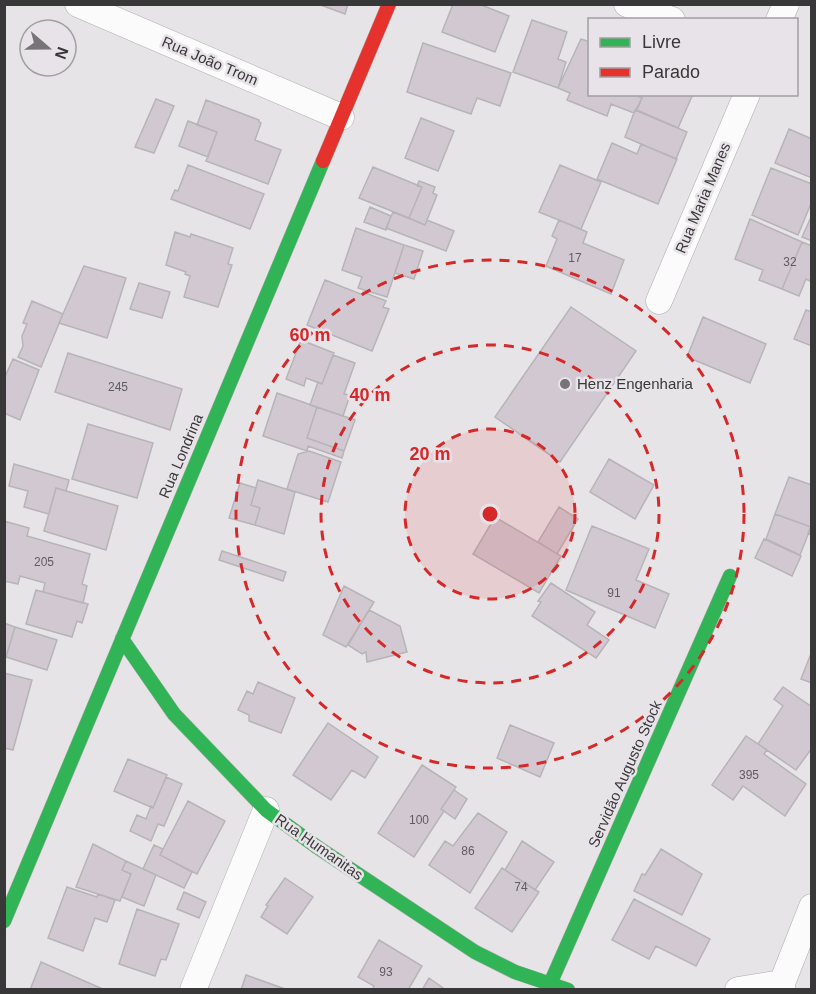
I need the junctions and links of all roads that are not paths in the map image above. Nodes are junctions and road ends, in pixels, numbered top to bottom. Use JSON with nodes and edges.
{"nodes":[{"id":1,"x":78,"y":4,"type":"edge"},
{"id":2,"x":389,"y":4,"type":"edge"},
{"id":3,"x":627,"y":4,"type":"edge"},
{"id":4,"x":786,"y":4,"type":"edge"},
{"id":5,"x":666,"y":18,"type":"edge"},
{"id":6,"x":780,"y":18,"type":"edge"},
{"id":7,"x":746,"y":96,"type":"edge"},
{"id":8,"x":341,"y":117,"type":"junction"},
{"id":9,"x":659,"y":301,"type":"dead end"},
{"id":10,"x":730,"y":576,"type":"dead end"},
{"id":11,"x":122,"y":639,"type":"junction"},
{"id":12,"x":266,"y":810,"type":"junction"},
{"id":13,"x":812,"y":907,"type":"edge"},
{"id":14,"x":4,"y":921,"type":"edge"},
{"id":15,"x":550,"y":984,"type":"junction"},
{"id":16,"x":782,"y":986,"type":"edge"},
{"id":17,"x":193,"y":990,"type":"edge"},
{"id":18,"x":568,"y":990,"type":"edge"},
{"id":19,"x":738,"y":990,"type":"edge"}],
"edges":[{"from":1,"to":8,"type":"street","name":"Rua João Trom"},
{"from":2,"to":8,"type":"street","name":"Rua Londrina"},
{"from":3,"to":5,"type":"street"},
{"from":4,"to":6,"type":"street"},
{"from":7,"to":9,"type":"street","name":"Rua Maria Manes"},
{"from":8,"to":11,"type":"street","name":"Rua Londrina"},
{"from":10,"to":15,"type":"street","name":"Servidão Augusto Stock"},
{"from":11,"to":12,"type":"street","name":"Rua Humanitas"},
{"from":11,"to":14,"type":"street","name":"Rua Londrina"},
{"from":12,"to":15,"type":"street","name":"Rua Humanitas"},
{"from":12,"to":17,"type":"street"},
{"from":13,"to":16,"type":"street"},
{"from":15,"to":18,"type":"street","name":"Rua Humanitas"},
{"from":16,"to":19,"type":"street"}]}
